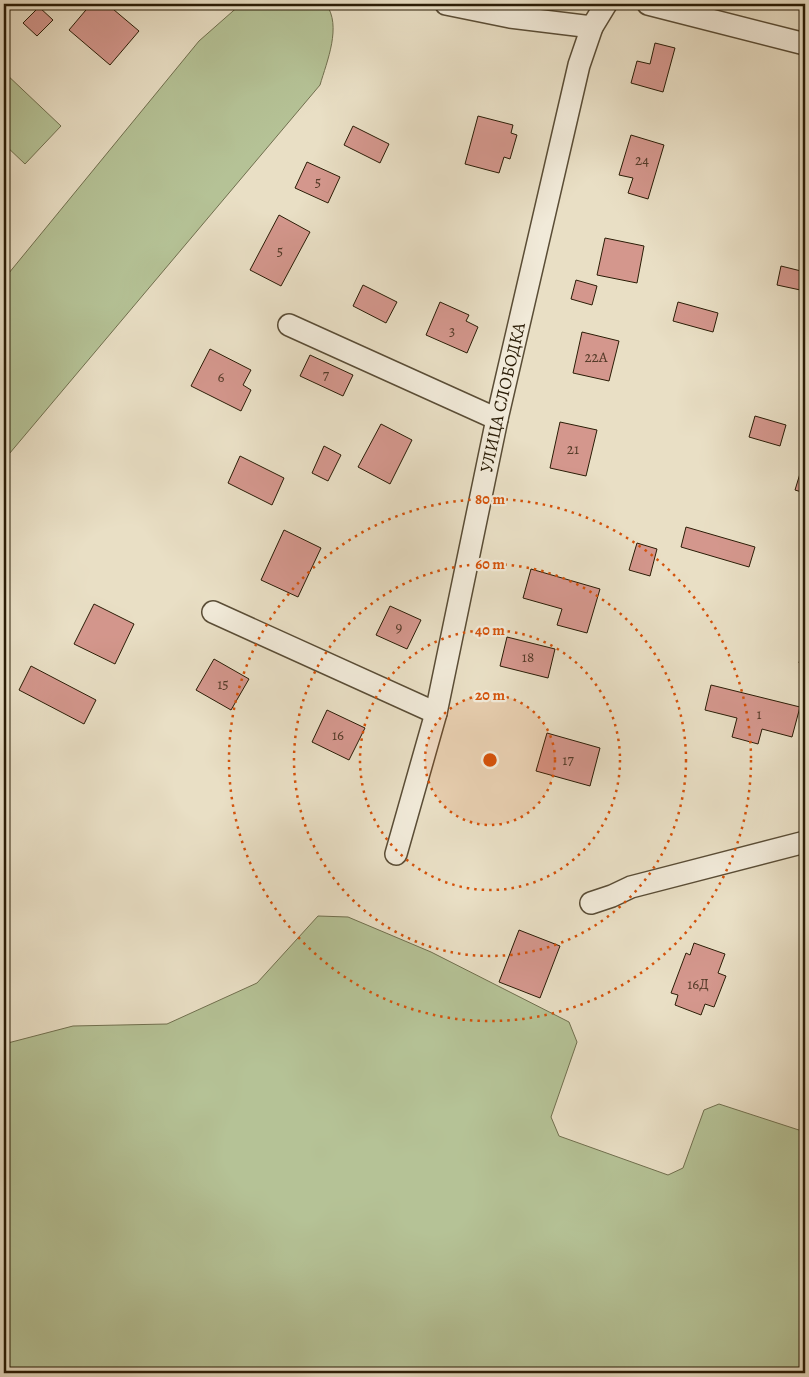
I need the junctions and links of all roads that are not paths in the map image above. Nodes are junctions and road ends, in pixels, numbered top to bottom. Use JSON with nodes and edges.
{"nodes":[{"id":1,"x":446,"y":4,"type":"edge"},
{"id":2,"x":606,"y":4,"type":"edge"},
{"id":3,"x":648,"y":4,"type":"edge"},
{"id":4,"x":592,"y":27,"type":"junction"},
{"id":5,"x":805,"y":44,"type":"edge"},
{"id":6,"x":290,"y":325,"type":"dead end"},
{"id":7,"x":497,"y":419,"type":"junction"},
{"id":8,"x":213,"y":612,"type":"dead end"},
{"id":9,"x":436,"y":713,"type":"junction"},
{"id":10,"x":805,"y":842,"type":"edge"},
{"id":11,"x":396,"y":854,"type":"dead end"},
{"id":12,"x":591,"y":903,"type":"dead end"}],
"edges":[{"from":1,"to":4,"type":"street"},
{"from":2,"to":4,"type":"street","name":"УЛИЦА СЛОБОДКА"},
{"from":3,"to":5,"type":"street"},
{"from":4,"to":7,"type":"street","name":"УЛИЦА СЛОБОДКА"},
{"from":6,"to":7,"type":"street"},
{"from":7,"to":9,"type":"street","name":"УЛИЦА СЛОБОДКА"},
{"from":8,"to":9,"type":"street"},
{"from":9,"to":11,"type":"street","name":"УЛИЦА СЛОБОДКА"},
{"from":10,"to":12,"type":"street"}]}
